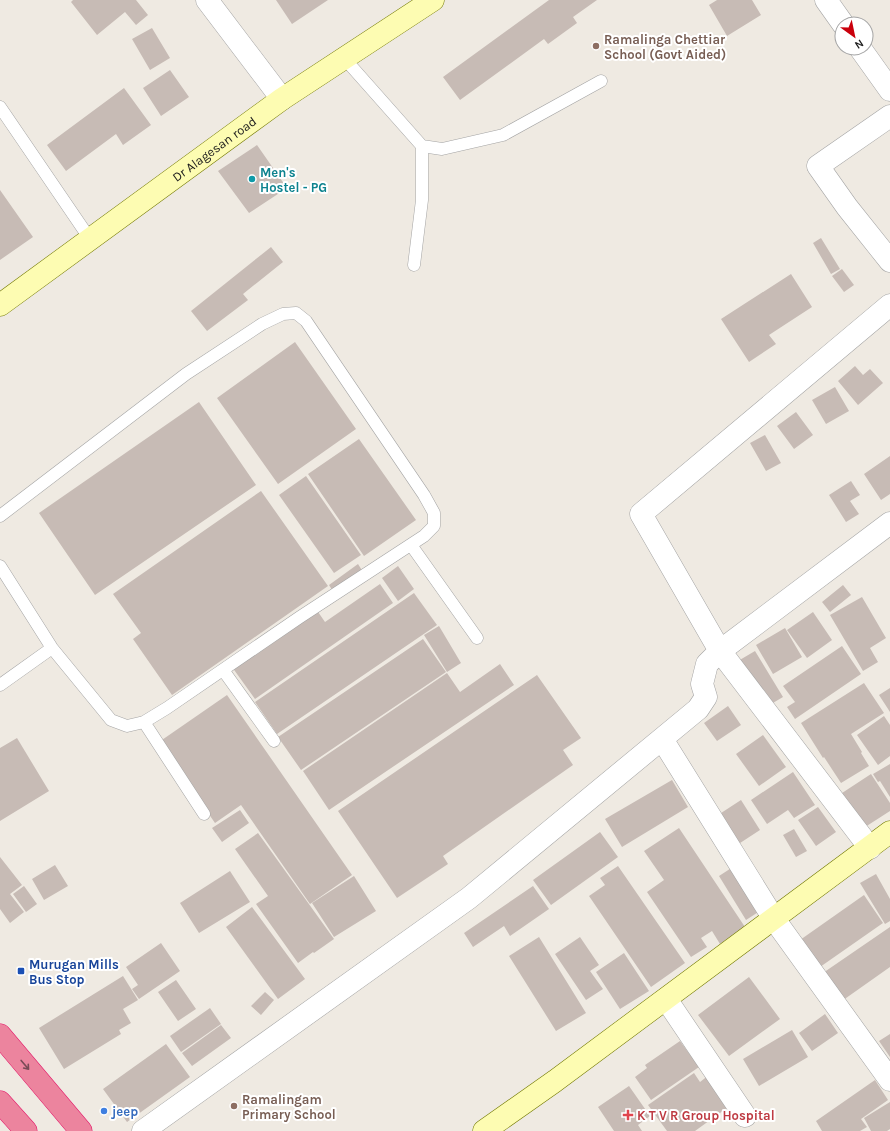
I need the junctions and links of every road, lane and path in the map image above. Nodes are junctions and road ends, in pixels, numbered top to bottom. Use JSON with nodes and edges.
{"nodes":[{"id":1,"x":207,"y":0,"type":"edge"},
{"id":2,"x":433,"y":0,"type":"edge"},
{"id":3,"x":826,"y":0,"type":"edge"},
{"id":4,"x":837,"y":16,"type":"edge"},
{"id":5,"x":866,"y":56,"type":"edge"},
{"id":6,"x":344,"y":58,"type":"junction"},
{"id":7,"x":601,"y":81,"type":"dead end"},
{"id":8,"x":890,"y":90,"type":"edge"},
{"id":9,"x":282,"y":99,"type":"junction"},
{"id":10,"x":0,"y":108,"type":"edge"},
{"id":11,"x":890,"y":116,"type":"edge"},
{"id":12,"x":422,"y":146,"type":"junction"},
{"id":13,"x":90,"y":240,"type":"junction"},
{"id":14,"x":890,"y":261,"type":"edge"},
{"id":15,"x":414,"y":265,"type":"dead end"},
{"id":16,"x":0,"y":305,"type":"edge"},
{"id":17,"x":890,"y":305,"type":"edge"},
{"id":18,"x":0,"y":516,"type":"edge"},
{"id":19,"x":890,"y":523,"type":"edge"},
{"id":20,"x":410,"y":545,"type":"junction"},
{"id":21,"x":0,"y":566,"type":"edge"},
{"id":22,"x":477,"y":638,"type":"dead end"},
{"id":23,"x":52,"y":648,"type":"junction"},
{"id":24,"x":720,"y":651,"type":"junction"},
{"id":25,"x":223,"y":670,"type":"junction"},
{"id":26,"x":0,"y":685,"type":"edge"},
{"id":27,"x":144,"y":722,"type":"junction"},
{"id":28,"x":662,"y":739,"type":"junction"},
{"id":29,"x":274,"y":741,"type":"dead end"},
{"id":30,"x":204,"y":814,"type":"dead end"},
{"id":31,"x":890,"y":832,"type":"edge"},
{"id":32,"x":870,"y":848,"type":"junction"},
{"id":33,"x":774,"y":919,"type":"junction"},
{"id":34,"x":666,"y":999,"type":"junction"},
{"id":35,"x":0,"y":1035,"type":"edge"},
{"id":36,"x":890,"y":1080,"type":"edge"},
{"id":37,"x":1,"y":1104,"type":"edge"},
{"id":38,"x":745,"y":1116,"type":"dead end"},
{"id":39,"x":26,"y":1131,"type":"edge"},
{"id":40,"x":81,"y":1131,"type":"edge"},
{"id":41,"x":143,"y":1131,"type":"edge"},
{"id":42,"x":484,"y":1131,"type":"edge"}],
"edges":[{"from":1,"to":9,"type":"street"},
{"from":2,"to":6,"type":"street","name":"Dr Alagesan road"},
{"from":3,"to":4,"type":"street"},
{"from":5,"to":8,"type":"street"},
{"from":6,"to":9,"type":"street","name":"Dr Alagesan road"},
{"from":6,"to":12,"type":"lane"},
{"from":7,"to":12,"type":"lane"},
{"from":9,"to":13,"type":"street","name":"Dr Alagesan road"},
{"from":10,"to":13,"type":"lane"},
{"from":11,"to":14,"type":"street"},
{"from":12,"to":15,"type":"lane"},
{"from":13,"to":16,"type":"street","name":"Dr Alagesan road"},
{"from":17,"to":24,"type":"street"},
{"from":18,"to":20,"type":"lane"},
{"from":19,"to":24,"type":"street"},
{"from":20,"to":22,"type":"lane"},
{"from":20,"to":25,"type":"lane"},
{"from":21,"to":23,"type":"lane"},
{"from":23,"to":26,"type":"lane"},
{"from":23,"to":27,"type":"lane"},
{"from":24,"to":28,"type":"street"},
{"from":24,"to":32,"type":"street"},
{"from":25,"to":27,"type":"lane"},
{"from":25,"to":29,"type":"lane"},
{"from":27,"to":30,"type":"lane"},
{"from":28,"to":33,"type":"street"},
{"from":28,"to":41,"type":"street"},
{"from":31,"to":32,"type":"street"},
{"from":32,"to":33,"type":"street"},
{"from":33,"to":34,"type":"street"},
{"from":33,"to":36,"type":"street"},
{"from":34,"to":38,"type":"street"},
{"from":34,"to":42,"type":"street"},
{"from":35,"to":40,"type":"highway","one_way":true},
{"from":37,"to":39,"type":"highway"}]}
